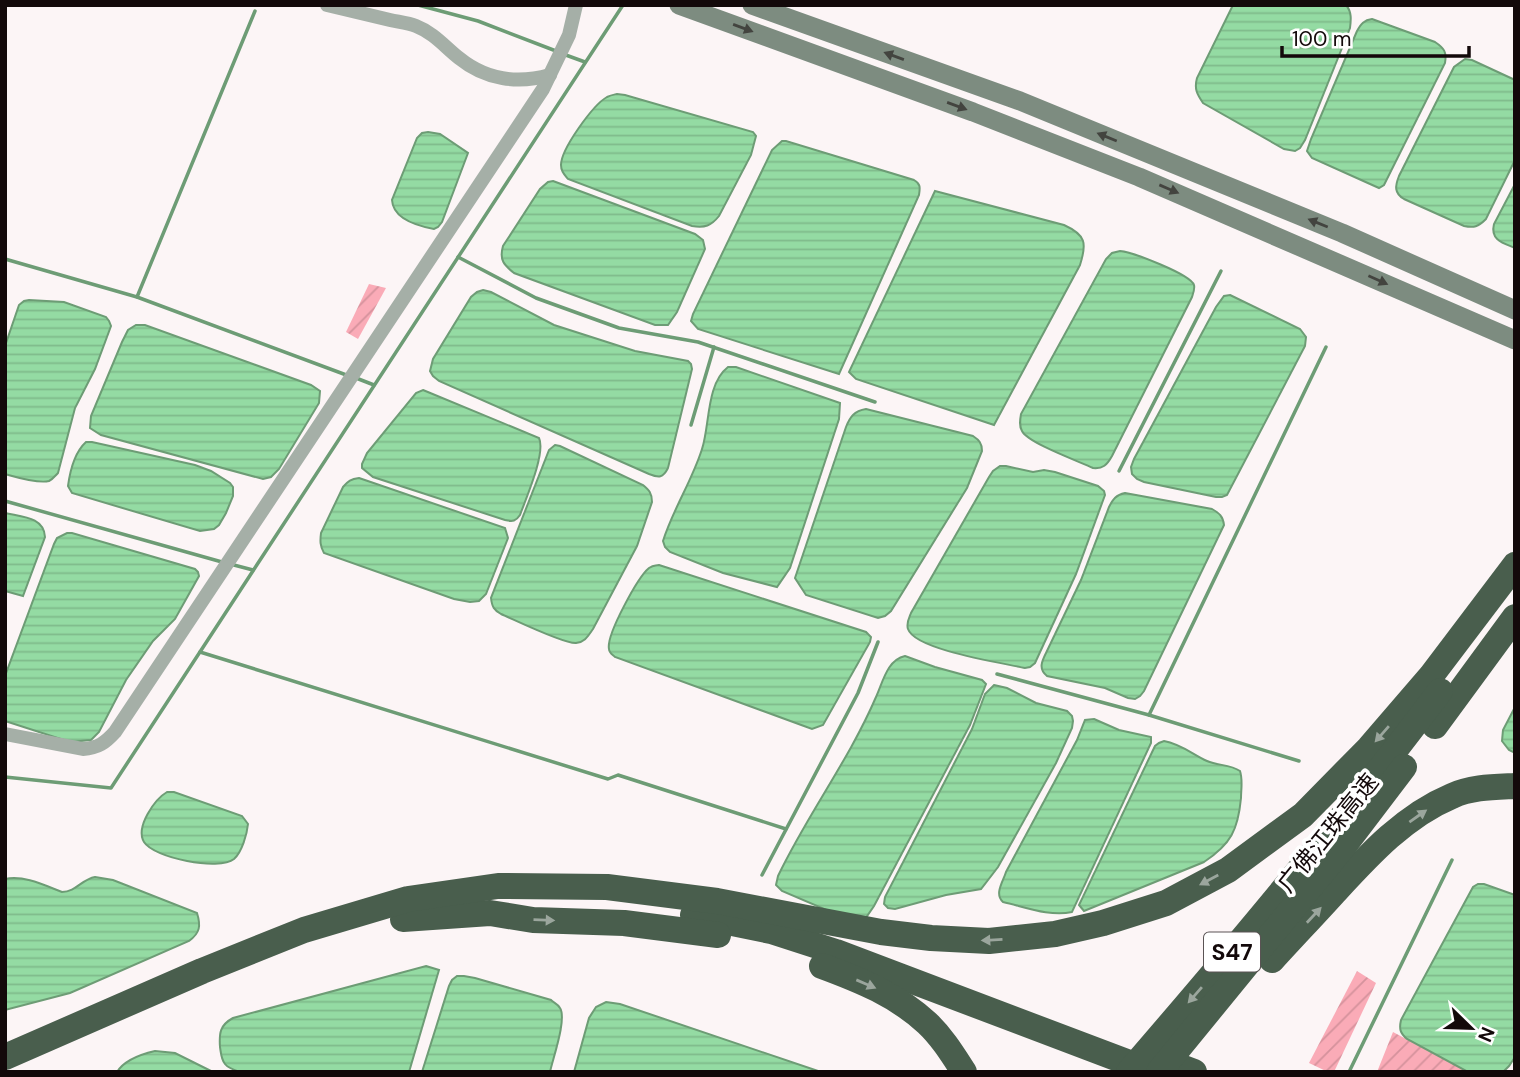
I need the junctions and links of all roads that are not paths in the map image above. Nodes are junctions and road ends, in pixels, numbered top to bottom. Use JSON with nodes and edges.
{"nodes":[{"id":1,"x":327,"y":5,"type":"edge"},
{"id":2,"x":576,"y":5,"type":"edge"},
{"id":3,"x":679,"y":5,"type":"edge"},
{"id":4,"x":752,"y":5,"type":"edge"},
{"id":5,"x":550,"y":75,"type":"junction"},
{"id":6,"x":1515,"y":310,"type":"edge"},
{"id":7,"x":1515,"y":340,"type":"edge"},
{"id":8,"x":1515,"y":565,"type":"edge"},
{"id":9,"x":1515,"y":585,"type":"edge"},
{"id":10,"x":1515,"y":617,"type":"edge"},
{"id":11,"x":5,"y":734,"type":"edge"},
{"id":12,"x":1515,"y":786,"type":"edge"},
{"id":13,"x":1348,"y":844,"type":"junction"},
{"id":14,"x":712,"y":917,"type":"junction"},
{"id":15,"x":5,"y":1058,"type":"edge"},
{"id":16,"x":5,"y":1070,"type":"edge"},
{"id":17,"x":1158,"y":1070,"type":"edge"},
{"id":18,"x":964,"y":1072,"type":"edge"},
{"id":19,"x":1129,"y":1072,"type":"edge"},
{"id":20,"x":1194,"y":1072,"type":"edge"}],
"edges":[{"from":1,"to":5,"type":"street"},
{"from":2,"to":5,"type":"street"},
{"from":3,"to":7,"type":"main road","one_way":true},
{"from":6,"to":4,"type":"main road","one_way":true},
{"from":5,"to":11,"type":"street"},
{"from":8,"to":14,"type":"highway","one_way":true},
{"from":9,"to":13,"type":"highway","name":"广佛江珠高速","number":"S47"},
{"from":10,"to":13,"type":"highway","name":"广佛江珠高速","number":"S47"},
{"from":13,"to":12,"type":"highway","one_way":true},
{"from":17,"to":13,"type":"highway","one_way":true},
{"from":13,"to":19,"type":"highway","name":"广佛江珠高速","number":"S47","one_way":true},
{"from":14,"to":15,"type":"highway"},
{"from":16,"to":14,"type":"highway","one_way":true},
{"from":14,"to":17,"type":"highway"},
{"from":14,"to":18,"type":"highway","one_way":true},
{"from":14,"to":20,"type":"highway"}]}
